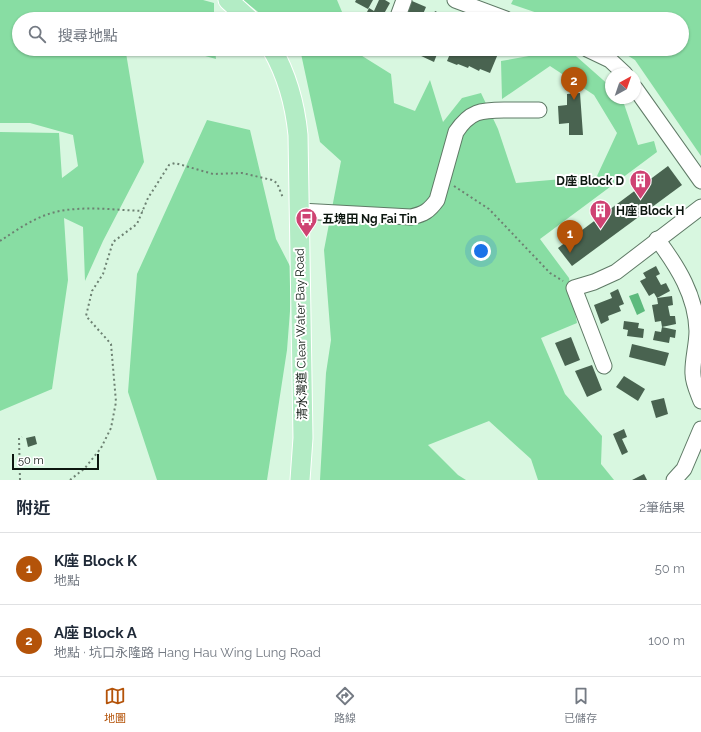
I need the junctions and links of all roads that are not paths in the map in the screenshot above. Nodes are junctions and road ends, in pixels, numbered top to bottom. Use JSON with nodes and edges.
{"nodes":[{"id":1,"x":228,"y":0,"type":"edge"},
{"id":2,"x":404,"y":0,"type":"edge"},
{"id":3,"x":455,"y":0,"type":"edge"},
{"id":4,"x":241,"y":12,"type":"edge"},
{"id":5,"x":400,"y":12,"type":"edge"},
{"id":6,"x":487,"y":12,"type":"edge"},
{"id":7,"x":275,"y":56,"type":"edge"},
{"id":8,"x":602,"y":56,"type":"edge"},
{"id":9,"x":619,"y":68,"type":"edge"},
{"id":10,"x":641,"y":96,"type":"edge"},
{"id":11,"x":539,"y":110,"type":"dead end"},
{"id":12,"x":701,"y":181,"type":"edge"},
{"id":13,"x":292,"y":206,"type":"junction"},
{"id":14,"x":701,"y":207,"type":"edge"},
{"id":15,"x":657,"y":239,"type":"junction"},
{"id":16,"x":604,"y":366,"type":"dead end"},
{"id":17,"x":701,"y":401,"type":"edge"},
{"id":18,"x":701,"y":429,"type":"edge"},
{"id":19,"x":300,"y":480,"type":"edge"},
{"id":20,"x":674,"y":480,"type":"edge"}],
"edges":[{"from":1,"to":4,"type":"main road"},
{"from":2,"to":5,"type":"street"},
{"from":3,"to":6,"type":"street"},
{"from":7,"to":13,"type":"main road","name":"清水灣道 Clear Water Bay Road"},
{"from":8,"to":9,"type":"street"},
{"from":10,"to":12,"type":"street"},
{"from":11,"to":13,"type":"street"},
{"from":13,"to":19,"type":"main road","name":"清水灣道 Clear Water Bay Road"},
{"from":14,"to":15,"type":"street"},
{"from":15,"to":16,"type":"street"},
{"from":15,"to":17,"type":"street"},
{"from":18,"to":20,"type":"street"}]}
